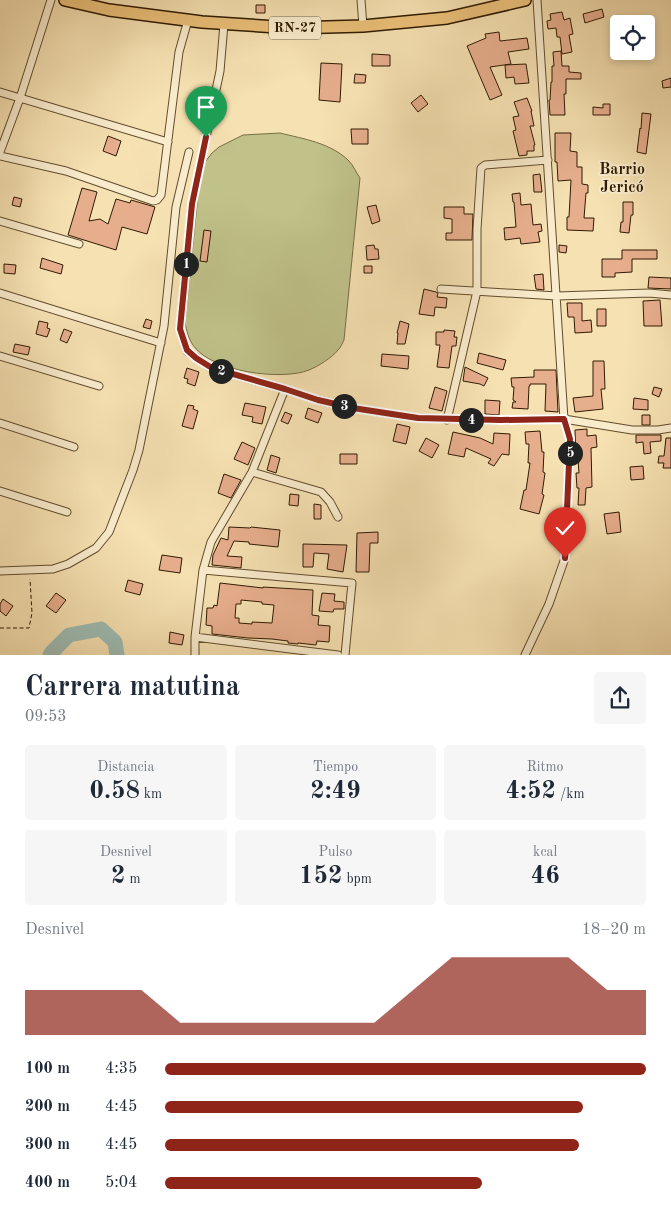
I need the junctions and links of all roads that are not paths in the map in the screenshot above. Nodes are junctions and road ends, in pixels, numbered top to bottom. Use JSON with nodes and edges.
{"nodes":[{"id":1,"x":51,"y":0,"type":"edge"},
{"id":2,"x":65,"y":0,"type":"edge"},
{"id":3,"x":361,"y":0,"type":"edge"},
{"id":4,"x":525,"y":0,"type":"edge"},
{"id":5,"x":537,"y":0,"type":"edge"},
{"id":6,"x":188,"y":20,"type":"junction"},
{"id":7,"x":224,"y":24,"type":"junction"},
{"id":8,"x":363,"y":26,"type":"junction"},
{"id":9,"x":0,"y":92,"type":"edge"},
{"id":10,"x":20,"y":98,"type":"junction"},
{"id":11,"x":168,"y":142,"type":"junction"},
{"id":12,"x":0,"y":152,"type":"edge"},
{"id":13,"x":189,"y":152,"type":"dead end"},
{"id":14,"x":0,"y":156,"type":"edge"},
{"id":15,"x":548,"y":160,"type":"junction"},
{"id":16,"x":0,"y":221,"type":"edge"},
{"id":17,"x":79,"y":244,"type":"dead end"},
{"id":18,"x":441,"y":288,"type":"dead end"},
{"id":19,"x":477,"y":291,"type":"junction"},
{"id":20,"x":0,"y":293,"type":"edge"},
{"id":21,"x":671,"y":295,"type":"edge"},
{"id":22,"x":557,"y":296,"type":"junction"},
{"id":23,"x":161,"y":343,"type":"junction"},
{"id":24,"x":0,"y":356,"type":"edge"},
{"id":25,"x":99,"y":386,"type":"dead end"},
{"id":26,"x":285,"y":389,"type":"junction"},
{"id":27,"x":564,"y":419,"type":"junction"},
{"id":28,"x":447,"y":420,"type":"junction"},
{"id":29,"x":0,"y":423,"type":"edge"},
{"id":30,"x":671,"y":428,"type":"edge"},
{"id":31,"x":74,"y":448,"type":"dead end"},
{"id":32,"x":252,"y":472,"type":"junction"},
{"id":33,"x":0,"y":491,"type":"edge"},
{"id":34,"x":67,"y":512,"type":"dead end"},
{"id":35,"x":338,"y":517,"type":"dead end"},
{"id":36,"x":203,"y":570,"type":"junction"},
{"id":37,"x":0,"y":572,"type":"edge"},
{"id":38,"x":196,"y":637,"type":"junction"},
{"id":39,"x":194,"y":655,"type":"edge"},
{"id":40,"x":338,"y":655,"type":"edge"},
{"id":41,"x":345,"y":655,"type":"edge"},
{"id":42,"x":525,"y":655,"type":"edge"}],
"edges":[{"from":1,"to":10,"type":"street"},
{"from":2,"to":6,"type":"main road","number":"RN-27"},
{"from":3,"to":8,"type":"street"},
{"from":4,"to":8,"type":"main road","number":"RN-27"},
{"from":5,"to":15,"type":"street"},
{"from":6,"to":7,"type":"main road","number":"RN-27"},
{"from":6,"to":11,"type":"street"},
{"from":7,"to":8,"type":"main road","number":"RN-27"},
{"from":7,"to":26,"type":"street"},
{"from":9,"to":10,"type":"street"},
{"from":10,"to":11,"type":"street"},
{"from":10,"to":12,"type":"street"},
{"from":11,"to":14,"type":"street"},
{"from":13,"to":23,"type":"street"},
{"from":15,"to":19,"type":"street"},
{"from":15,"to":22,"type":"street"},
{"from":16,"to":17,"type":"street"},
{"from":18,"to":19,"type":"street"},
{"from":19,"to":22,"type":"street"},
{"from":19,"to":28,"type":"street"},
{"from":20,"to":23,"type":"street"},
{"from":21,"to":22,"type":"street"},
{"from":22,"to":27,"type":"street"},
{"from":23,"to":37,"type":"street"},
{"from":24,"to":25,"type":"street"},
{"from":26,"to":28,"type":"street"},
{"from":26,"to":32,"type":"street"},
{"from":27,"to":28,"type":"street"},
{"from":27,"to":30,"type":"street"},
{"from":27,"to":42,"type":"street"},
{"from":29,"to":31,"type":"street"},
{"from":32,"to":35,"type":"street"},
{"from":32,"to":36,"type":"street"},
{"from":33,"to":34,"type":"street"},
{"from":36,"to":38,"type":"street"},
{"from":36,"to":41,"type":"street"},
{"from":38,"to":39,"type":"street"},
{"from":38,"to":40,"type":"street"}]}
